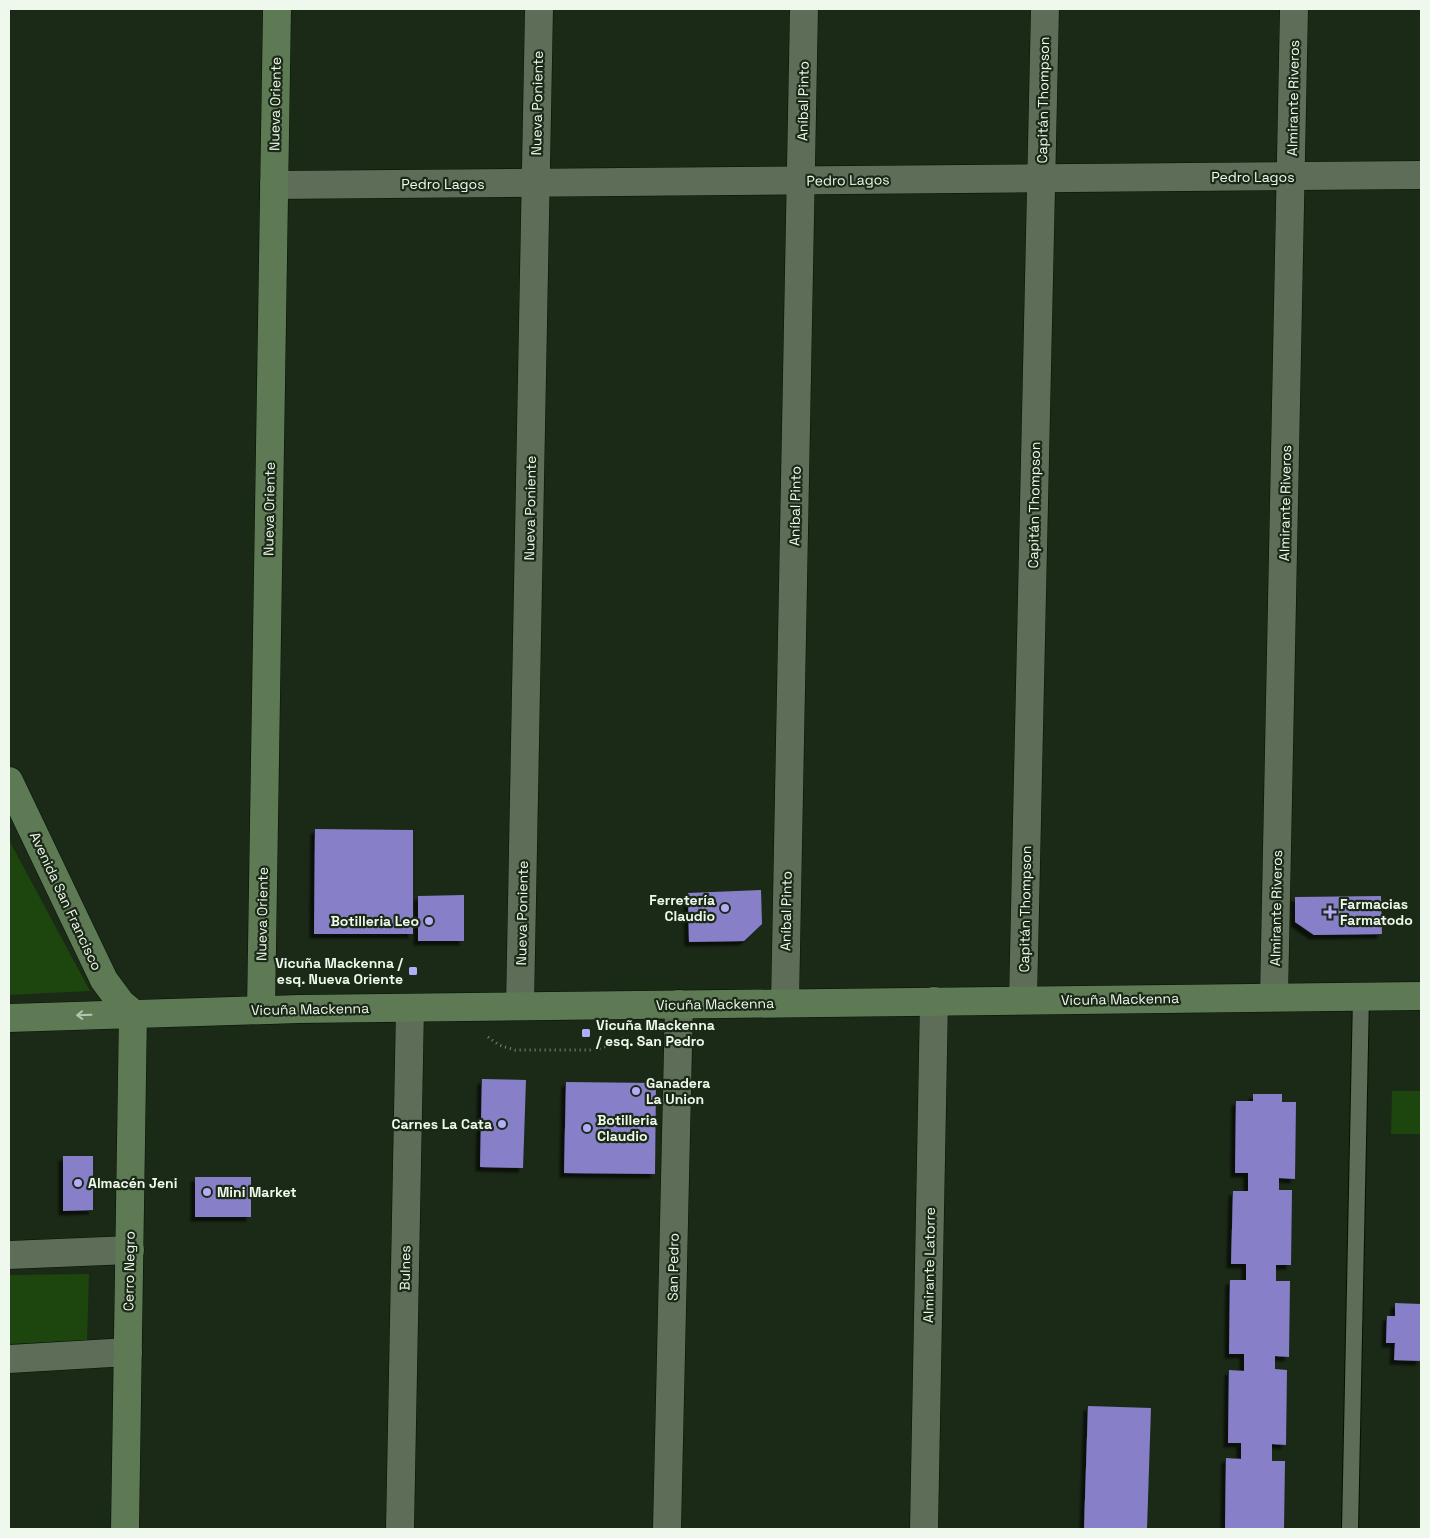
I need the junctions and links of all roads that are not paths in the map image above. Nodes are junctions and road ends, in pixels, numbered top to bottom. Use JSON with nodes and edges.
{"nodes":[{"id":1,"x":277,"y":9,"type":"edge"},
{"id":2,"x":539,"y":9,"type":"edge"},
{"id":3,"x":804,"y":9,"type":"edge"},
{"id":4,"x":1044,"y":9,"type":"edge"},
{"id":5,"x":1294,"y":9,"type":"edge"},
{"id":6,"x":1421,"y":175,"type":"edge"},
{"id":7,"x":1291,"y":176,"type":"junction"},
{"id":8,"x":1041,"y":178,"type":"junction"},
{"id":9,"x":801,"y":181,"type":"junction"},
{"id":10,"x":536,"y":183,"type":"junction"},
{"id":11,"x":274,"y":186,"type":"junction"},
{"id":12,"x":9,"y":781,"type":"edge"},
{"id":13,"x":1361,"y":996,"type":"junction"},
{"id":14,"x":1421,"y":996,"type":"edge"},
{"id":15,"x":1274,"y":998,"type":"junction"},
{"id":16,"x":1023,"y":1000,"type":"junction"},
{"id":17,"x":934,"y":1002,"type":"junction"},
{"id":18,"x":784,"y":1003,"type":"junction"},
{"id":19,"x":679,"y":1004,"type":"junction"},
{"id":20,"x":520,"y":1006,"type":"junction"},
{"id":21,"x":410,"y":1008,"type":"junction"},
{"id":22,"x":261,"y":1010,"type":"junction"},
{"id":23,"x":133,"y":1013,"type":"junction"},
{"id":24,"x":9,"y":1018,"type":"edge"},
{"id":25,"x":130,"y":1250,"type":"junction"},
{"id":26,"x":9,"y":1254,"type":"edge"},
{"id":27,"x":128,"y":1352,"type":"junction"},
{"id":28,"x":9,"y":1359,"type":"edge"},
{"id":29,"x":125,"y":1529,"type":"edge"},
{"id":30,"x":400,"y":1529,"type":"edge"},
{"id":31,"x":667,"y":1529,"type":"edge"},
{"id":32,"x":924,"y":1529,"type":"edge"},
{"id":33,"x":1350,"y":1529,"type":"edge"}],
"edges":[{"from":1,"to":11,"type":"main road","name":"Nueva Oriente"},
{"from":2,"to":10,"type":"street","name":"Nueva Poniente"},
{"from":3,"to":9,"type":"street","name":"Aníbal Pinto"},
{"from":4,"to":8,"type":"street","name":"Capitán Thompson"},
{"from":5,"to":7,"type":"street","name":"Almirante Riveros"},
{"from":6,"to":7,"type":"street","name":"Pedro Lagos"},
{"from":7,"to":8,"type":"street","name":"Pedro Lagos"},
{"from":7,"to":15,"type":"street","name":"Almirante Riveros"},
{"from":8,"to":9,"type":"street","name":"Pedro Lagos"},
{"from":8,"to":16,"type":"street","name":"Capitán Thompson"},
{"from":9,"to":10,"type":"street","name":"Pedro Lagos"},
{"from":9,"to":18,"type":"street","name":"Aníbal Pinto"},
{"from":10,"to":11,"type":"street","name":"Pedro Lagos"},
{"from":10,"to":20,"type":"street","name":"Nueva Poniente"},
{"from":11,"to":22,"type":"main road","name":"Nueva Oriente"},
{"from":12,"to":23,"type":"main road","name":"Avenida San Francisco"},
{"from":13,"to":14,"type":"main road","name":"Vicuña Mackenna"},
{"from":13,"to":15,"type":"main road","name":"Vicuña Mackenna"},
{"from":13,"to":33,"type":"lane"},
{"from":15,"to":16,"type":"main road","name":"Vicuña Mackenna"},
{"from":16,"to":17,"type":"main road","name":"Vicuña Mackenna"},
{"from":17,"to":18,"type":"main road","name":"Vicuña Mackenna"},
{"from":17,"to":32,"type":"street","name":"Almirante Latorre"},
{"from":18,"to":19,"type":"main road","name":"Vicuña Mackenna"},
{"from":19,"to":20,"type":"main road","name":"Vicuña Mackenna"},
{"from":19,"to":31,"type":"street","name":"San Pedro"},
{"from":20,"to":21,"type":"main road","name":"Vicuña Mackenna"},
{"from":21,"to":22,"type":"main road","name":"Vicuña Mackenna"},
{"from":21,"to":30,"type":"street","name":"Bulnes"},
{"from":22,"to":23,"type":"main road","name":"Vicuña Mackenna"},
{"from":23,"to":24,"type":"main road","name":"Vicuña Mackenna","one_way":true},
{"from":23,"to":25,"type":"main road","name":"Cerro Negro"},
{"from":25,"to":26,"type":"street"},
{"from":25,"to":27,"type":"main road","name":"Cerro Negro"},
{"from":27,"to":28,"type":"street"},
{"from":27,"to":29,"type":"main road","name":"Cerro Negro"}]}
